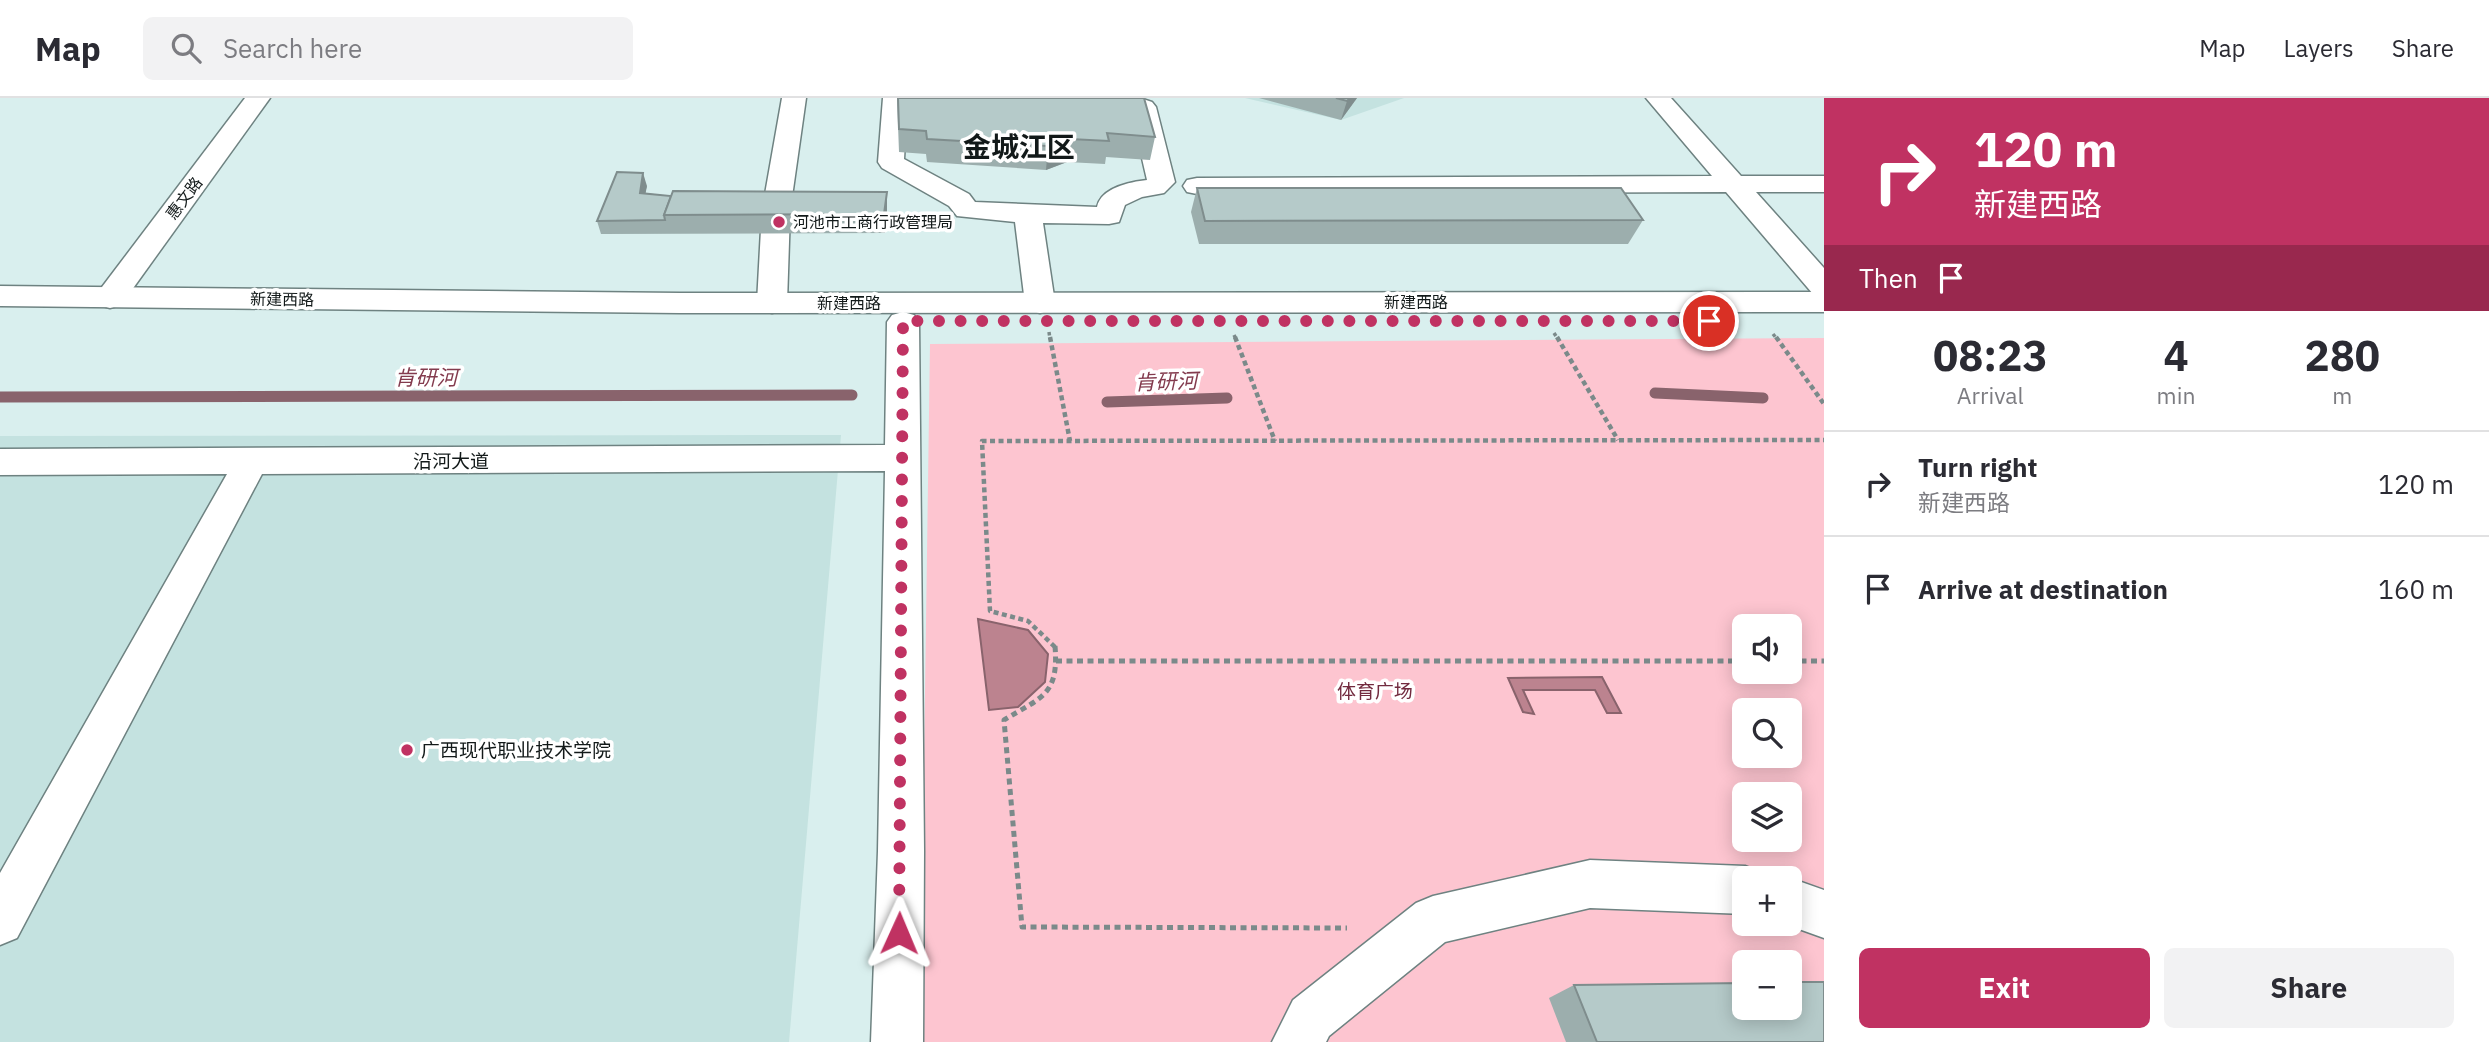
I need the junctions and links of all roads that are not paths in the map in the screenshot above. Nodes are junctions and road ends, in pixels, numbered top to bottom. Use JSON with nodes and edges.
{"nodes":[{"id":1,"x":258,"y":98,"type":"edge"},
{"id":2,"x":794,"y":98,"type":"edge"},
{"id":3,"x":1658,"y":98,"type":"edge"},
{"id":4,"x":978,"y":102,"type":"edge"},
{"id":5,"x":1102,"y":106,"type":"edge"},
{"id":6,"x":1733,"y":183,"type":"junction"},
{"id":7,"x":1824,"y":184,"type":"edge"},
{"id":8,"x":1197,"y":186,"type":"edge"},
{"id":9,"x":1028,"y":214,"type":"junction"},
{"id":10,"x":1824,"y":287,"type":"edge"},
{"id":11,"x":0,"y":296,"type":"edge"},
{"id":12,"x":110,"y":298,"type":"junction"},
{"id":13,"x":1824,"y":302,"type":"edge"},
{"id":14,"x":772,"y":303,"type":"junction"},
{"id":15,"x":1044,"y":312,"type":"junction"},
{"id":16,"x":0,"y":321,"type":"edge"},
{"id":17,"x":903,"y":321,"type":"junction"},
{"id":18,"x":1824,"y":321,"type":"edge"},
{"id":19,"x":902,"y":458,"type":"junction"},
{"id":20,"x":251,"y":462,"type":"junction"},
{"id":21,"x":0,"y":463,"type":"edge"},
{"id":22,"x":1732,"y":889,"type":"edge"},
{"id":23,"x":1802,"y":906,"type":"edge"},
{"id":24,"x":1824,"y":914,"type":"edge"},
{"id":25,"x":0,"y":921,"type":"edge"},
{"id":26,"x":897,"y":1042,"type":"edge"},
{"id":27,"x":1298,"y":1042,"type":"edge"}],
"edges":[{"from":1,"to":12,"type":"main road","name":"惠文路"},
{"from":2,"to":14,"type":"main road"},
{"from":3,"to":6,"type":"main road"},
{"from":4,"to":9,"type":"main road"},
{"from":5,"to":9,"type":"main road"},
{"from":6,"to":7,"type":"main road"},
{"from":6,"to":8,"type":"main road"},
{"from":6,"to":10,"type":"main road"},
{"from":9,"to":15,"type":"main road"},
{"from":11,"to":12,"type":"main road","name":"新建西路"},
{"from":12,"to":14,"type":"main road","name":"新建西路"},
{"from":13,"to":15,"type":"main road","name":"新建西路"},
{"from":14,"to":15,"type":"main road","name":"新建西路"},
{"from":15,"to":17,"type":"main road","name":"新建西路"},
{"from":15,"to":18,"type":"main road","name":"新建西路"},
{"from":16,"to":17,"type":"main road","name":"新建西路"},
{"from":17,"to":19,"type":"main road"},
{"from":19,"to":20,"type":"main road","name":"沿河大道"},
{"from":19,"to":26,"type":"main road"},
{"from":20,"to":21,"type":"main road","name":"沿河大道"},
{"from":20,"to":25,"type":"main road"},
{"from":22,"to":27,"type":"main road"},
{"from":23,"to":24,"type":"main road"}]}
